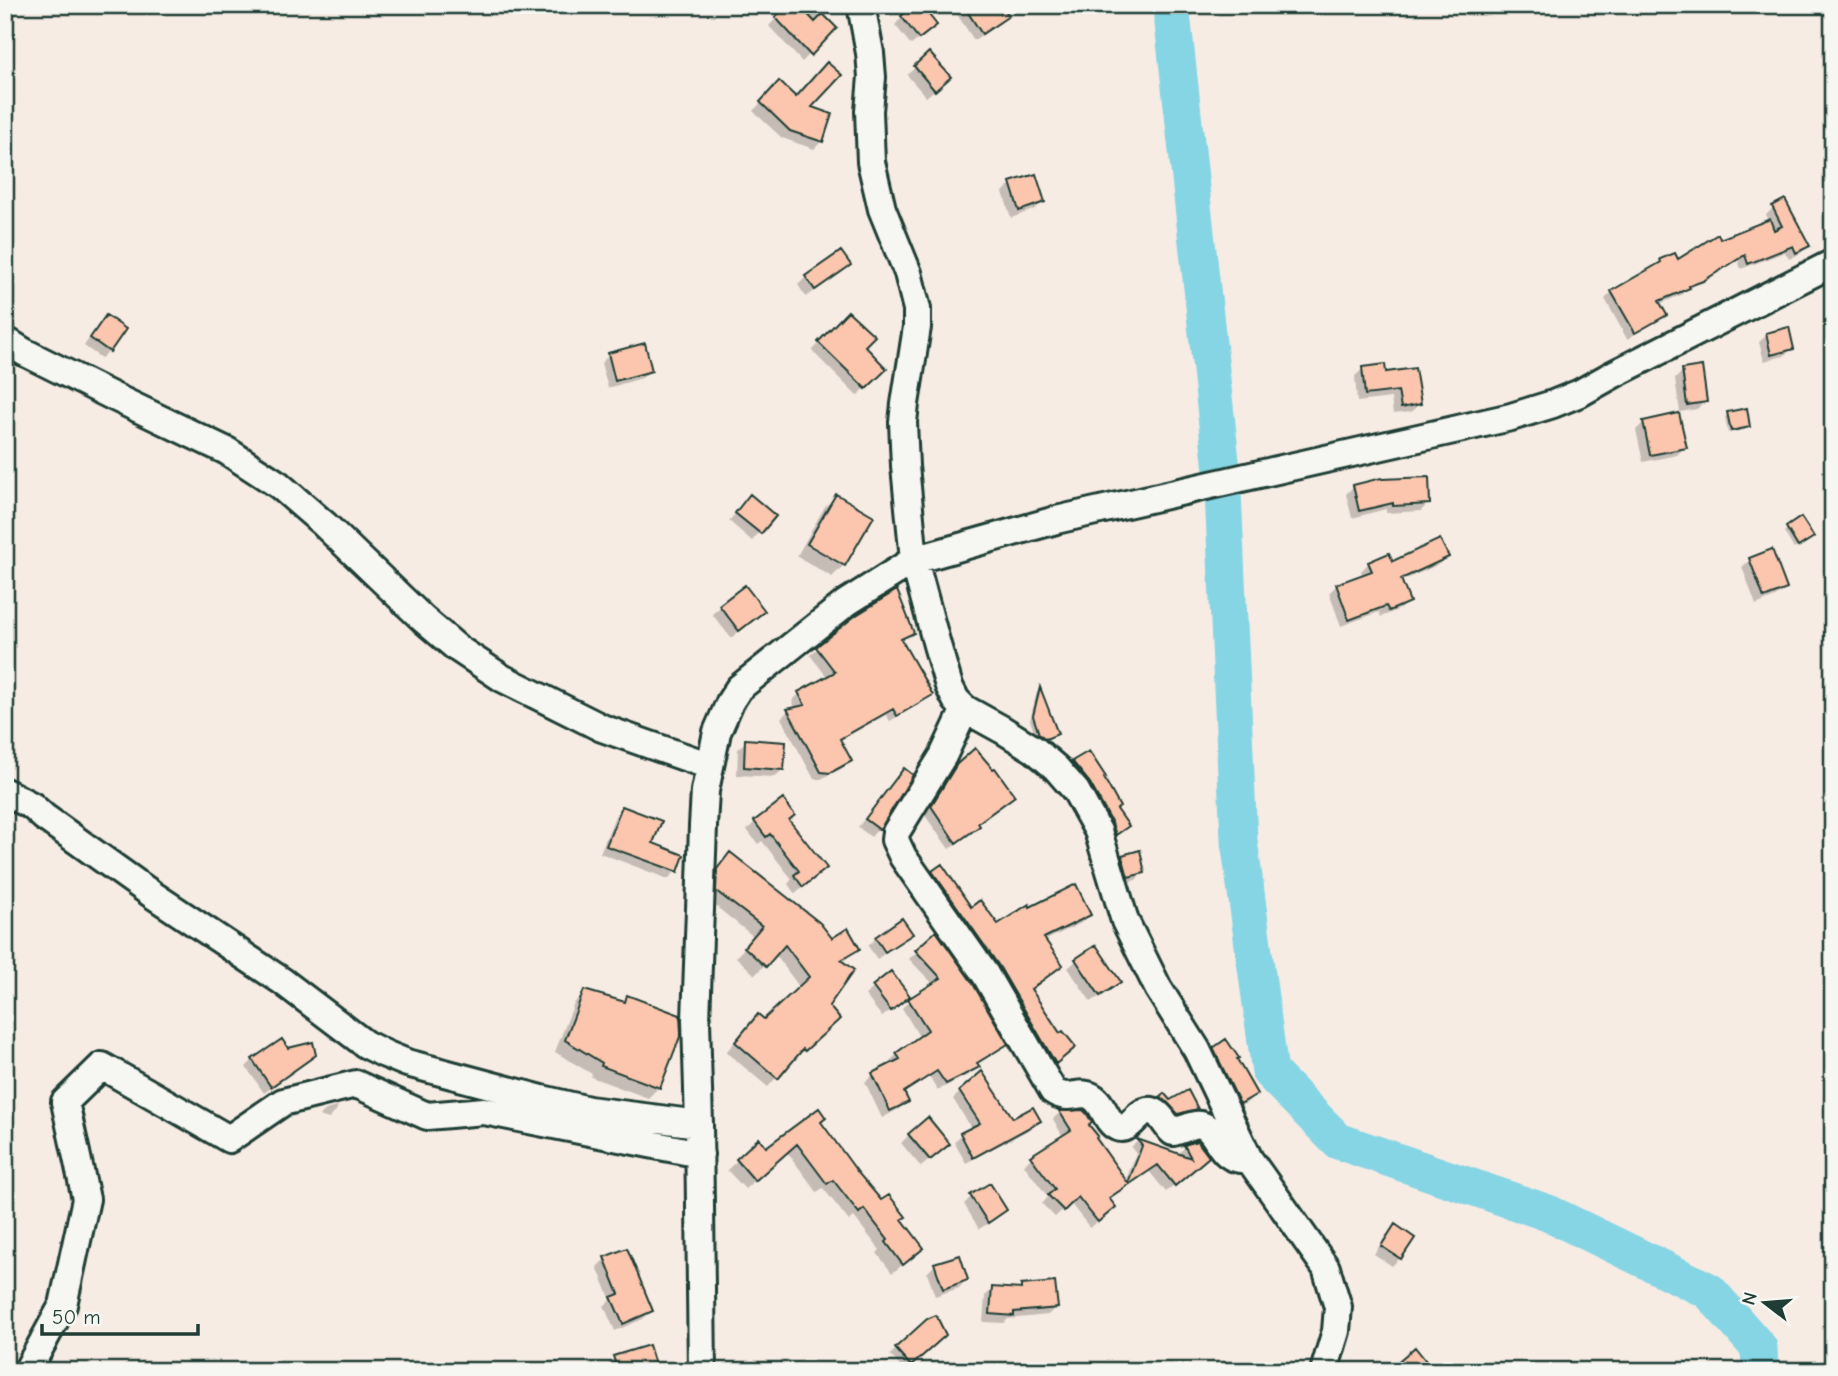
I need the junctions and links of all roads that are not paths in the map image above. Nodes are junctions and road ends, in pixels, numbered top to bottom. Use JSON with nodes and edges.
{"nodes":[{"id":1,"x":861,"y":5,"type":"edge"},
{"id":2,"x":1833,"y":263,"type":"edge"},
{"id":3,"x":5,"y":340,"type":"edge"},
{"id":4,"x":914,"y":560,"type":"junction"},
{"id":5,"x":964,"y":709,"type":"junction"},
{"id":6,"x":710,"y":766,"type":"junction"},
{"id":7,"x":5,"y":793,"type":"edge"},
{"id":8,"x":699,"y":1124,"type":"junction"},
{"id":9,"x":700,"y":1154,"type":"junction"},
{"id":10,"x":1250,"y":1159,"type":"junction"},
{"id":11,"x":27,"y":1371,"type":"edge"},
{"id":12,"x":702,"y":1371,"type":"edge"},
{"id":13,"x":1324,"y":1371,"type":"edge"}],
"edges":[{"from":1,"to":4,"type":"street"},
{"from":2,"to":4,"type":"street"},
{"from":3,"to":6,"type":"street"},
{"from":4,"to":5,"type":"street"},
{"from":4,"to":6,"type":"street"},
{"from":5,"to":10,"type":"street"},
{"from":5,"to":10,"type":"street"},
{"from":6,"to":8,"type":"street"},
{"from":7,"to":8,"type":"street"},
{"from":8,"to":9,"type":"street"},
{"from":9,"to":11,"type":"street"},
{"from":9,"to":12,"type":"street"},
{"from":10,"to":13,"type":"street"}]}
